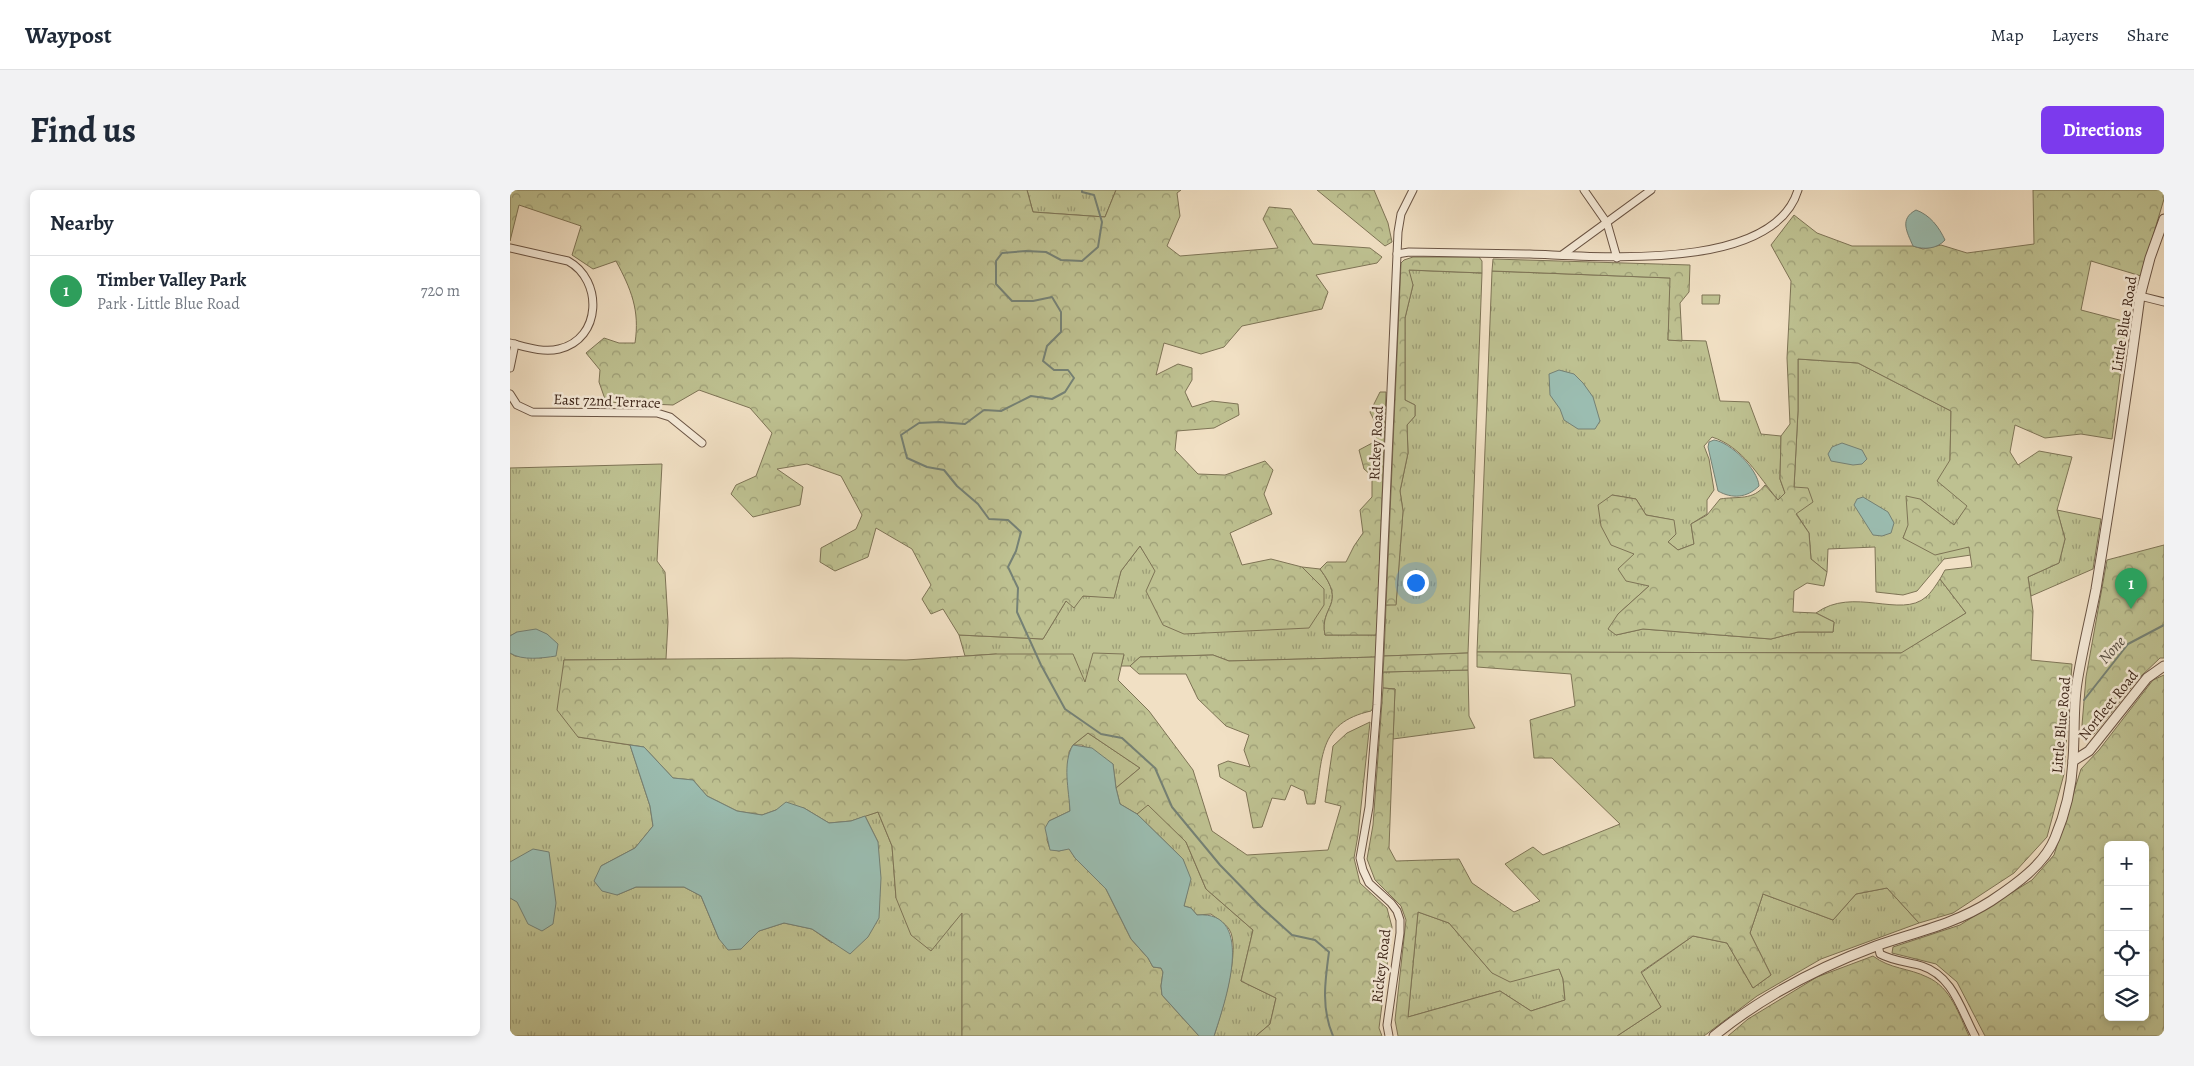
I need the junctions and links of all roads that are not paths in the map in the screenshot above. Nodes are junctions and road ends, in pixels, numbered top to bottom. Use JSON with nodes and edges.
{"nodes":[{"id":1,"x":1412,"y":190,"type":"edge"},
{"id":2,"x":1584,"y":190,"type":"edge"},
{"id":3,"x":1651,"y":190,"type":"edge"},
{"id":4,"x":1797,"y":193,"type":"edge"},
{"id":5,"x":2164,"y":219,"type":"edge"},
{"id":6,"x":1607,"y":223,"type":"junction"},
{"id":7,"x":510,"y":248,"type":"edge"},
{"id":8,"x":1397,"y":254,"type":"junction"},
{"id":9,"x":1562,"y":255,"type":"junction"},
{"id":10,"x":1617,"y":258,"type":"junction"},
{"id":11,"x":2140,"y":296,"type":"junction"},
{"id":12,"x":2164,"y":302,"type":"edge"},
{"id":13,"x":513,"y":344,"type":"edge"},
{"id":14,"x":510,"y":368,"type":"edge"},
{"id":15,"x":510,"y":394,"type":"edge"},
{"id":16,"x":702,"y":443,"type":"dead end"},
{"id":17,"x":2164,"y":666,"type":"edge"},
{"id":18,"x":2073,"y":761,"type":"junction"},
{"id":19,"x":1878,"y":945,"type":"junction"},
{"id":20,"x":1389,"y":1036,"type":"edge"},
{"id":21,"x":1714,"y":1036,"type":"edge"},
{"id":22,"x":1975,"y":1036,"type":"edge"}],
"edges":[{"from":1,"to":8,"type":"street","name":"Rickey Road"},
{"from":2,"to":6,"type":"street"},
{"from":3,"to":6,"type":"street"},
{"from":4,"to":10,"type":"street"},
{"from":5,"to":11,"type":"street","name":"Little Blue Road"},
{"from":6,"to":9,"type":"street"},
{"from":6,"to":10,"type":"street"},
{"from":7,"to":13,"type":"street"},
{"from":8,"to":9,"type":"street"},
{"from":8,"to":20,"type":"street","name":"Rickey Road"},
{"from":9,"to":10,"type":"street"},
{"from":11,"to":12,"type":"street"},
{"from":11,"to":18,"type":"street","name":"Little Blue Road"},
{"from":13,"to":14,"type":"street"},
{"from":15,"to":16,"type":"street","name":"East 72nd Terrace"},
{"from":17,"to":18,"type":"street","name":"Norfleet Road"},
{"from":18,"to":19,"type":"street","name":"Little Blue Road"},
{"from":19,"to":21,"type":"street","name":"Little Blue Road"},
{"from":19,"to":22,"type":"street"}]}
